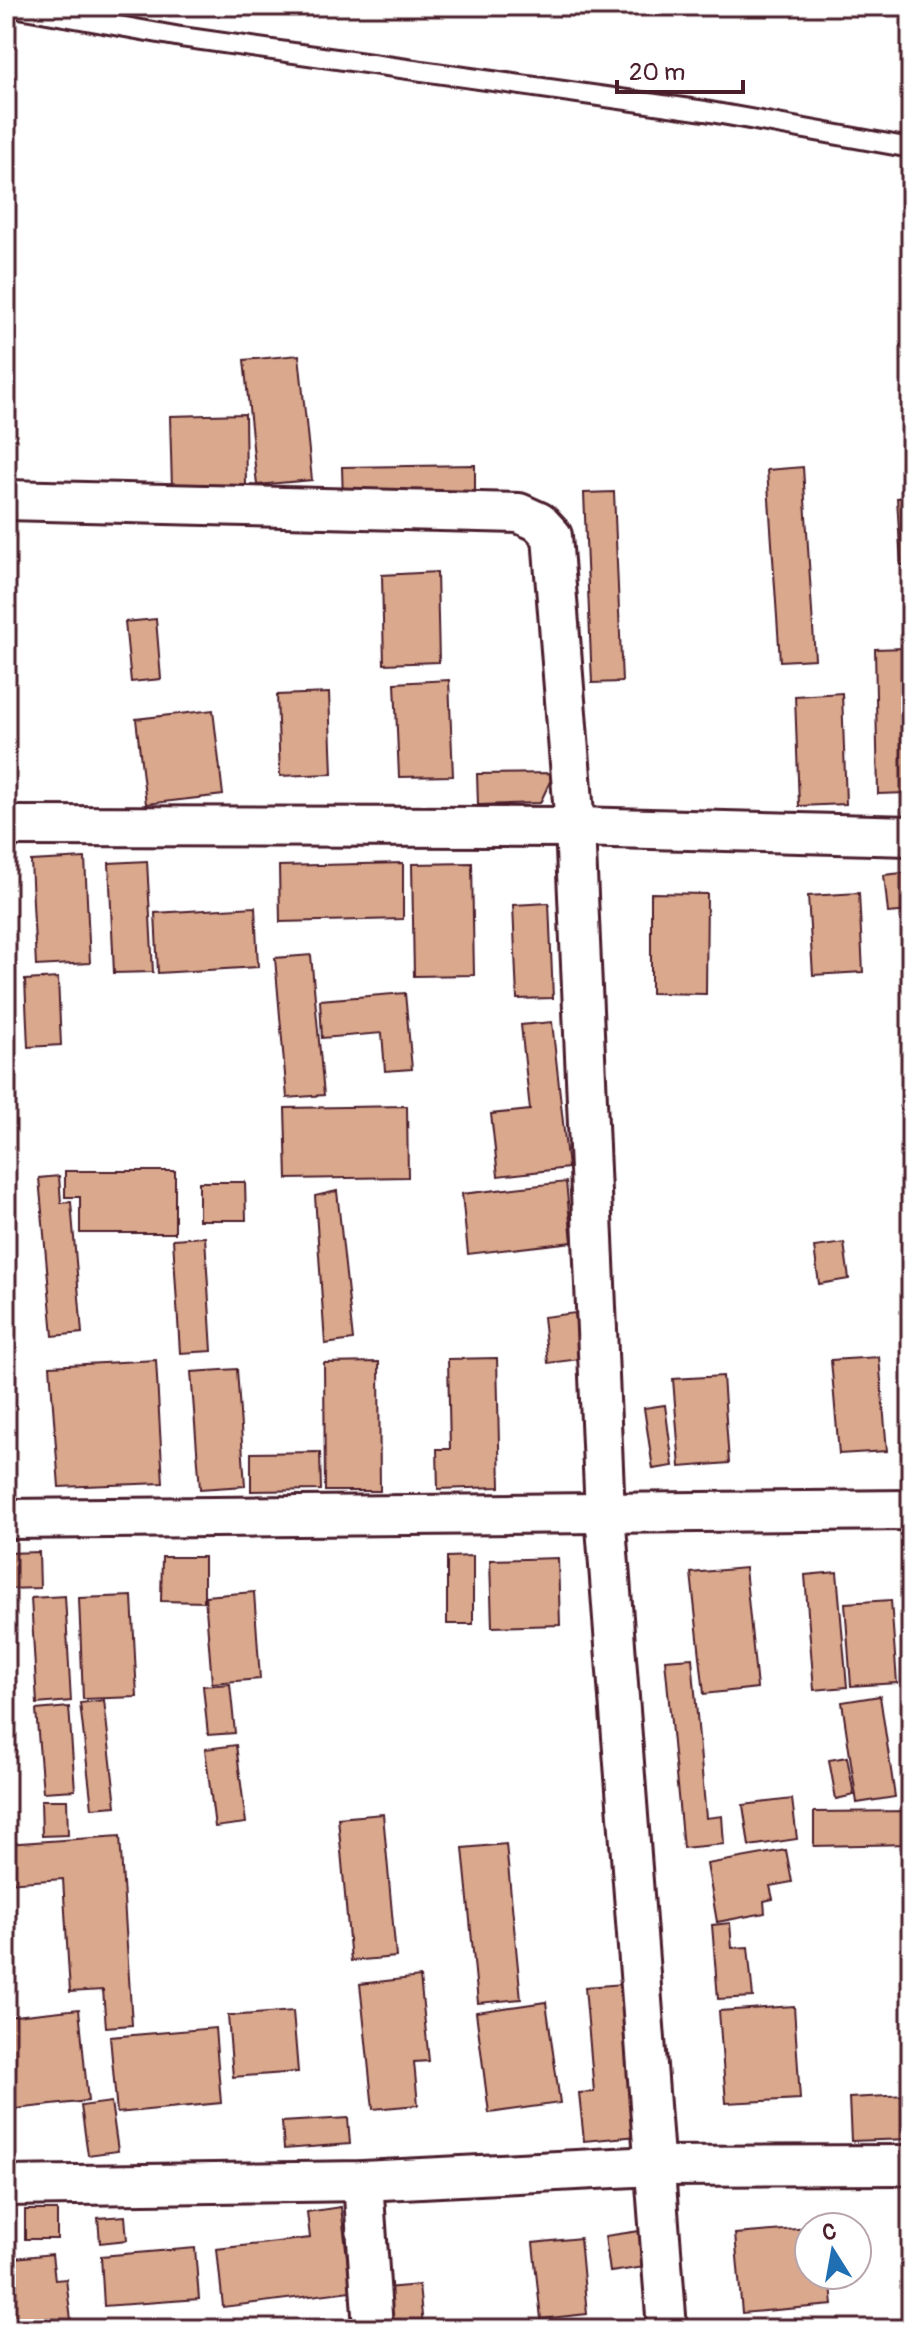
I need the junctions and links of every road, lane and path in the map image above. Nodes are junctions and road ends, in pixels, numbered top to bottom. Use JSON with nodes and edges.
{"nodes":[{"id":1,"x":8,"y":6,"type":"edge"},
{"id":2,"x":911,"y":148,"type":"edge"},
{"id":3,"x":6,"y":500,"type":"edge"},
{"id":4,"x":6,"y":826,"type":"edge"},
{"id":5,"x":575,"y":827,"type":"junction"},
{"id":6,"x":911,"y":836,"type":"edge"},
{"id":7,"x":911,"y":1510,"type":"edge"},
{"id":8,"x":605,"y":1513,"type":"junction"},
{"id":9,"x":6,"y":1519,"type":"edge"},
{"id":10,"x":911,"y":2165,"type":"edge"},
{"id":11,"x":653,"y":2166,"type":"junction"},
{"id":12,"x":363,"y":2181,"type":"junction"},
{"id":13,"x":6,"y":2186,"type":"edge"},
{"id":14,"x":373,"y":2329,"type":"edge"},
{"id":15,"x":667,"y":2329,"type":"edge"}],
"edges":[{"from":1,"to":2,"type":"lane"},
{"from":3,"to":5,"type":"street"},
{"from":4,"to":5,"type":"street"},
{"from":5,"to":6,"type":"street"},
{"from":5,"to":8,"type":"street"},
{"from":7,"to":8,"type":"street"},
{"from":8,"to":9,"type":"street"},
{"from":8,"to":11,"type":"street"},
{"from":10,"to":11,"type":"street"},
{"from":11,"to":12,"type":"street"},
{"from":11,"to":15,"type":"street"},
{"from":12,"to":13,"type":"street"},
{"from":12,"to":14,"type":"street"}]}
